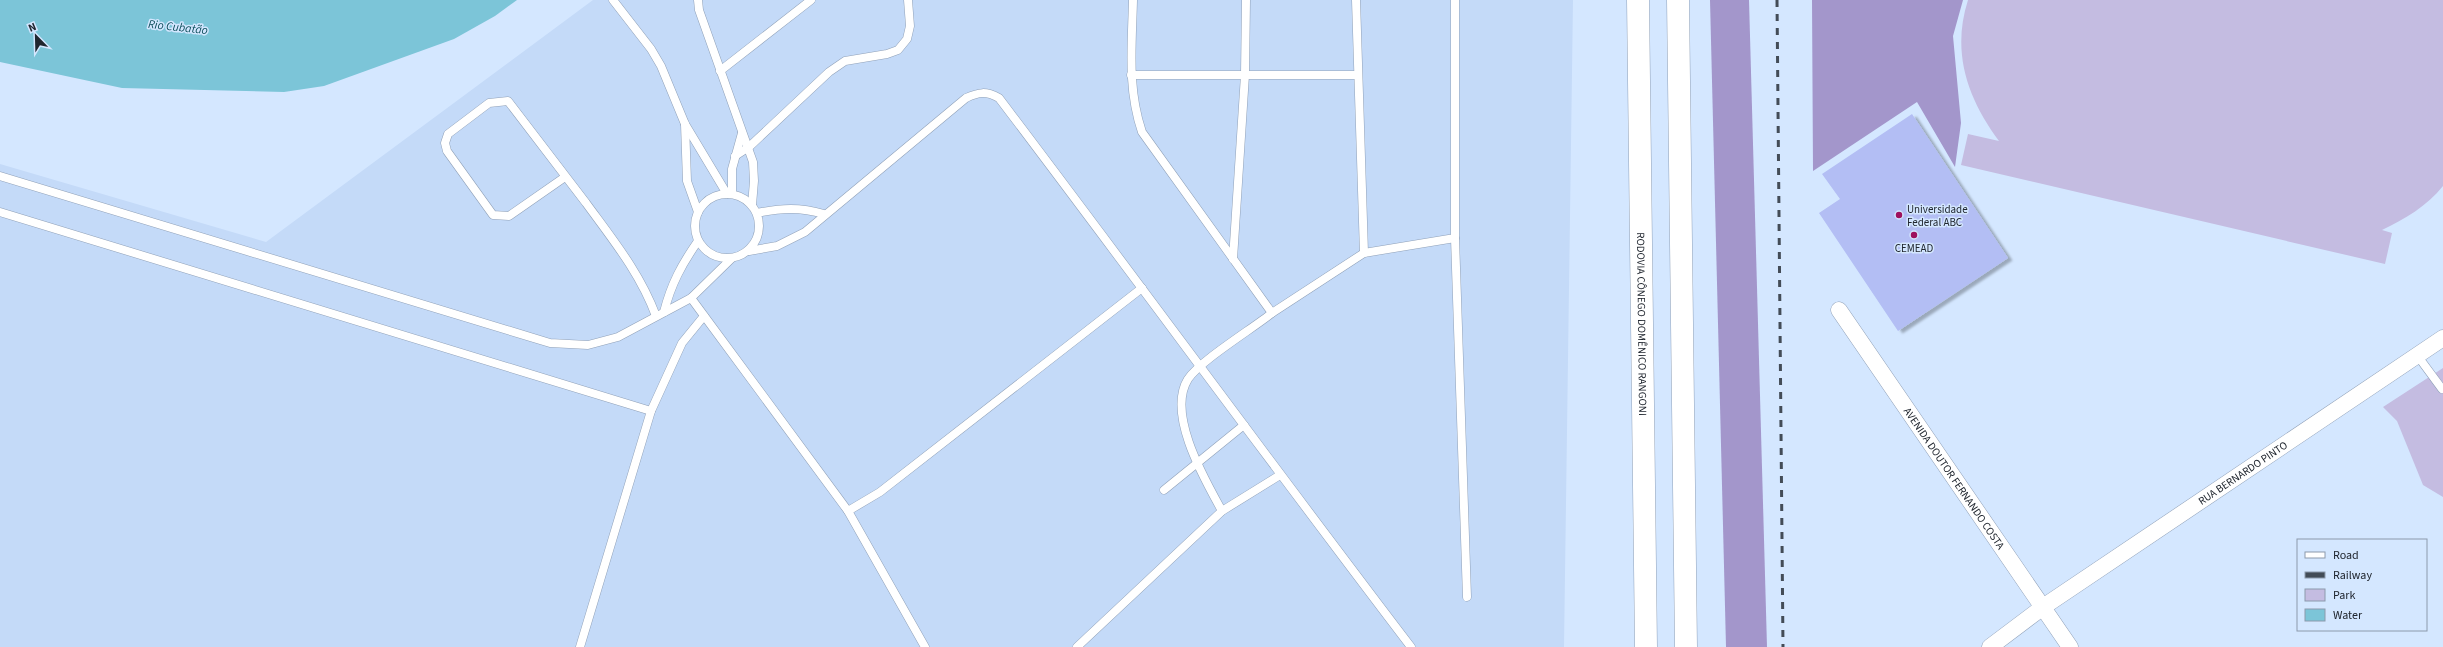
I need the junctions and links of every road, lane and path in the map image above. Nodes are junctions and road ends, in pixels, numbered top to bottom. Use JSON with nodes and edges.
{"nodes":[{"id":1,"x":613,"y":0,"type":"edge"},
{"id":2,"x":698,"y":0,"type":"edge"},
{"id":3,"x":811,"y":0,"type":"edge"},
{"id":4,"x":908,"y":0,"type":"edge"},
{"id":5,"x":1133,"y":0,"type":"edge"},
{"id":6,"x":1246,"y":0,"type":"edge"},
{"id":7,"x":1356,"y":0,"type":"edge"},
{"id":8,"x":1455,"y":0,"type":"edge"},
{"id":9,"x":1638,"y":0,"type":"edge"},
{"id":10,"x":1678,"y":0,"type":"edge"},
{"id":11,"x":720,"y":71,"type":"junction"},
{"id":12,"x":1131,"y":75,"type":"junction"},
{"id":13,"x":1245,"y":75,"type":"junction"},
{"id":14,"x":1357,"y":75,"type":"junction"},
{"id":15,"x":685,"y":124,"type":"junction"},
{"id":16,"x":742,"y":132,"type":"junction"},
{"id":17,"x":749,"y":147,"type":"junction"},
{"id":18,"x":734,"y":156,"type":"junction"},
{"id":19,"x":0,"y":176,"type":"edge"},
{"id":20,"x":565,"y":177,"type":"junction"},
{"id":21,"x":730,"y":194,"type":"junction"},
{"id":22,"x":752,"y":204,"type":"junction"},
{"id":23,"x":0,"y":212,"type":"edge"},
{"id":24,"x":698,"y":212,"type":"junction"},
{"id":25,"x":757,"y":213,"type":"junction"},
{"id":26,"x":824,"y":214,"type":"junction"},
{"id":27,"x":1455,"y":238,"type":"junction"},
{"id":28,"x":698,"y":241,"type":"junction"},
{"id":29,"x":749,"y":251,"type":"junction"},
{"id":30,"x":1364,"y":253,"type":"junction"},
{"id":31,"x":731,"y":259,"type":"junction"},
{"id":32,"x":1233,"y":259,"type":"junction"},
{"id":33,"x":1142,"y":288,"type":"junction"},
{"id":34,"x":691,"y":298,"type":"junction"},
{"id":35,"x":1839,"y":310,"type":"dead end"},
{"id":36,"x":664,"y":312,"type":"junction"},
{"id":37,"x":1272,"y":313,"type":"junction"},
{"id":38,"x":656,"y":316,"type":"junction"},
{"id":39,"x":704,"y":316,"type":"junction"},
{"id":40,"x":2443,"y":338,"type":"edge"},
{"id":41,"x":2417,"y":355,"type":"junction"},
{"id":42,"x":1201,"y":366,"type":"junction"},
{"id":43,"x":2442,"y":389,"type":"dead end"},
{"id":44,"x":651,"y":411,"type":"junction"},
{"id":45,"x":1244,"y":425,"type":"junction"},
{"id":46,"x":1195,"y":463,"type":"junction"},
{"id":47,"x":1280,"y":475,"type":"junction"},
{"id":48,"x":1164,"y":490,"type":"dead end"},
{"id":49,"x":848,"y":511,"type":"junction"},
{"id":50,"x":1222,"y":511,"type":"junction"},
{"id":51,"x":1467,"y":597,"type":"dead end"},
{"id":52,"x":2042,"y":607,"type":"junction"},
{"id":53,"x":580,"y":647,"type":"edge"},
{"id":54,"x":925,"y":647,"type":"edge"},
{"id":55,"x":1077,"y":647,"type":"edge"},
{"id":56,"x":1411,"y":647,"type":"edge"},
{"id":57,"x":1646,"y":647,"type":"edge"},
{"id":58,"x":1686,"y":647,"type":"edge"},
{"id":59,"x":1990,"y":647,"type":"edge"},
{"id":60,"x":2070,"y":647,"type":"edge"}],
"edges":[{"from":1,"to":15,"type":"lane"},
{"from":2,"to":11,"type":"lane"},
{"from":3,"to":11,"type":"lane"},
{"from":4,"to":17,"type":"lane"},
{"from":5,"to":12,"type":"lane"},
{"from":6,"to":13,"type":"lane"},
{"from":7,"to":14,"type":"lane"},
{"from":8,"to":27,"type":"lane"},
{"from":9,"to":57,"type":"highway","name":"RODOVIA CÔNEGO DOMÊNICO RANGONI"},
{"from":10,"to":58,"type":"highway"},
{"from":11,"to":16,"type":"lane"},
{"from":12,"to":13,"type":"lane"},
{"from":12,"to":32,"type":"lane"},
{"from":13,"to":14,"type":"lane"},
{"from":13,"to":32,"type":"lane"},
{"from":14,"to":30,"type":"lane"},
{"from":15,"to":21,"type":"lane"},
{"from":15,"to":24,"type":"lane"},
{"from":16,"to":17,"type":"lane"},
{"from":16,"to":18,"type":"lane"},
{"from":17,"to":18,"type":"lane"},
{"from":17,"to":22,"type":"lane"},
{"from":18,"to":21,"type":"lane"},
{"from":19,"to":38,"type":"lane"},
{"from":20,"to":20,"type":"lane"},
{"from":20,"to":38,"type":"lane"},
{"from":21,"to":22,"type":"lane"},
{"from":21,"to":24,"type":"lane"},
{"from":22,"to":25,"type":"lane"},
{"from":23,"to":44,"type":"lane"},
{"from":24,"to":28,"type":"lane"},
{"from":25,"to":26,"type":"lane"},
{"from":25,"to":29,"type":"lane"},
{"from":26,"to":29,"type":"lane"},
{"from":26,"to":33,"type":"lane"},
{"from":27,"to":30,"type":"lane"},
{"from":27,"to":51,"type":"lane"},
{"from":28,"to":31,"type":"lane"},
{"from":28,"to":36,"type":"lane"},
{"from":29,"to":31,"type":"lane"},
{"from":30,"to":37,"type":"lane"},
{"from":31,"to":34,"type":"lane"},
{"from":32,"to":37,"type":"lane"},
{"from":33,"to":42,"type":"lane"},
{"from":33,"to":49,"type":"lane"},
{"from":34,"to":36,"type":"lane"},
{"from":34,"to":39,"type":"lane"},
{"from":35,"to":52,"type":"street","name":"AVENIDA DOUTOR FERNANDO COSTA"},
{"from":36,"to":38,"type":"lane"},
{"from":37,"to":42,"type":"lane"},
{"from":39,"to":44,"type":"lane"},
{"from":39,"to":49,"type":"lane"},
{"from":40,"to":41,"type":"street","name":"RUA BERNARDO PINTO"},
{"from":41,"to":43,"type":"lane"},
{"from":41,"to":52,"type":"street","name":"RUA BERNARDO PINTO"},
{"from":42,"to":45,"type":"lane"},
{"from":42,"to":46,"type":"lane"},
{"from":44,"to":53,"type":"lane"},
{"from":45,"to":46,"type":"lane"},
{"from":45,"to":47,"type":"lane"},
{"from":46,"to":48,"type":"lane"},
{"from":46,"to":50,"type":"lane"},
{"from":47,"to":50,"type":"lane"},
{"from":47,"to":56,"type":"lane"},
{"from":49,"to":54,"type":"lane"},
{"from":50,"to":55,"type":"lane"},
{"from":52,"to":59,"type":"street","name":"RUA BERNARDO PINTO"},
{"from":52,"to":60,"type":"street","name":"AVENIDA DOUTOR FERNANDO COSTA"}]}
